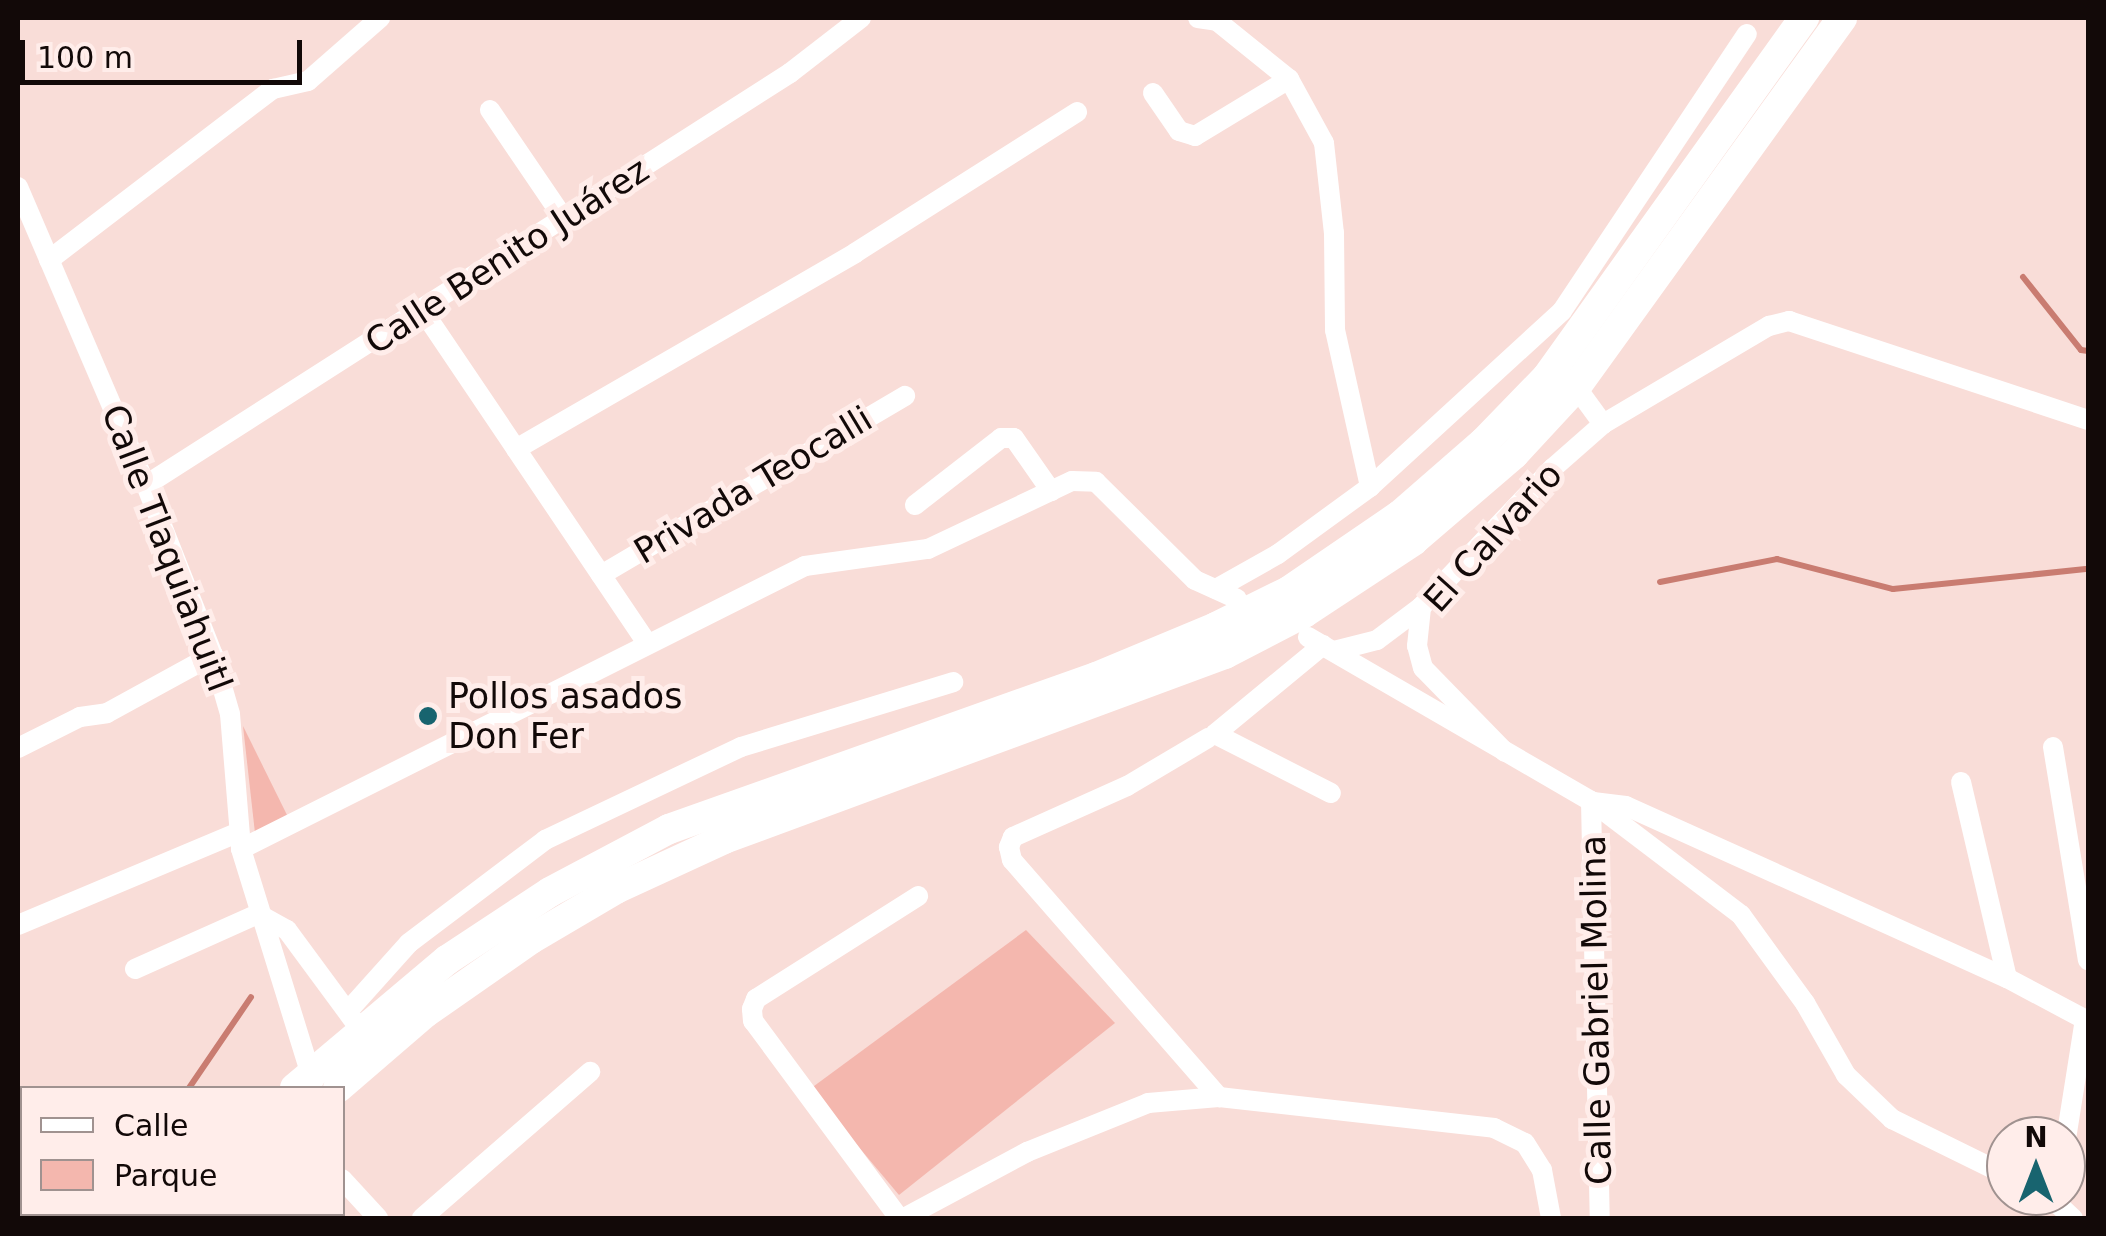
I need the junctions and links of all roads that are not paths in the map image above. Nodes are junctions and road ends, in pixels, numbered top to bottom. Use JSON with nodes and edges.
{"nodes":[{"id":1,"x":380,"y":18,"type":"edge"},
{"id":2,"x":860,"y":18,"type":"edge"},
{"id":3,"x":1198,"y":18,"type":"edge"},
{"id":4,"x":1804,"y":18,"type":"edge"},
{"id":5,"x":1842,"y":18,"type":"edge"},
{"id":6,"x":1748,"y":34,"type":"dead end"},
{"id":7,"x":1289,"y":79,"type":"junction"},
{"id":8,"x":1153,"y":93,"type":"dead end"},
{"id":9,"x":490,"y":110,"type":"dead end"},
{"id":10,"x":1077,"y":112,"type":"dead end"},
{"id":11,"x":18,"y":187,"type":"edge"},
{"id":12,"x":564,"y":220,"type":"junction"},
{"id":13,"x":49,"y":260,"type":"junction"},
{"id":14,"x":423,"y":311,"type":"junction"},
{"id":15,"x":1576,"y":387,"type":"junction"},
{"id":16,"x":905,"y":396,"type":"dead end"},
{"id":17,"x":2088,"y":420,"type":"edge"},
{"id":18,"x":1602,"y":424,"type":"junction"},
{"id":19,"x":516,"y":449,"type":"junction"},
{"id":20,"x":146,"y":485,"type":"junction"},
{"id":21,"x":1370,"y":487,"type":"junction"},
{"id":22,"x":1052,"y":491,"type":"junction"},
{"id":23,"x":915,"y":504,"type":"dead end"},
{"id":24,"x":601,"y":575,"type":"junction"},
{"id":25,"x":1216,"y":590,"type":"junction"},
{"id":26,"x":1237,"y":600,"type":"dead end"},
{"id":27,"x":1421,"y":607,"type":"junction"},
{"id":28,"x":647,"y":643,"type":"junction"},
{"id":29,"x":1322,"y":644,"type":"junction"},
{"id":30,"x":213,"y":654,"type":"junction"},
{"id":31,"x":954,"y":682,"type":"dead end"},
{"id":32,"x":1208,"y":738,"type":"dead end"},
{"id":33,"x":2053,"y":747,"type":"dead end"},
{"id":34,"x":18,"y":748,"type":"edge"},
{"id":35,"x":1506,"y":752,"type":"junction"},
{"id":36,"x":1960,"y":782,"type":"dead end"},
{"id":37,"x":1331,"y":794,"type":"dead end"},
{"id":38,"x":1591,"y":801,"type":"junction"},
{"id":39,"x":240,"y":840,"type":"junction"},
{"id":40,"x":918,"y":896,"type":"dead end"},
{"id":41,"x":258,"y":914,"type":"junction"},
{"id":42,"x":18,"y":925,"type":"edge"},
{"id":43,"x":2088,"y":960,"type":"edge"},
{"id":44,"x":135,"y":969,"type":"dead end"},
{"id":45,"x":2008,"y":978,"type":"junction"},
{"id":46,"x":2087,"y":1020,"type":"edge"},
{"id":47,"x":355,"y":1021,"type":"junction"},
{"id":48,"x":590,"y":1072,"type":"dead end"},
{"id":49,"x":297,"y":1086,"type":"edge"},
{"id":50,"x":314,"y":1086,"type":"edge"},
{"id":51,"x":340,"y":1086,"type":"edge"},
{"id":52,"x":1219,"y":1097,"type":"junction"},
{"id":53,"x":2070,"y":1116,"type":"edge"},
{"id":54,"x":1986,"y":1165,"type":"edge"},
{"id":55,"x":345,"y":1182,"type":"edge"},
{"id":56,"x":933,"y":1211,"type":"edge"},
{"id":57,"x":1604,"y":1216,"type":"edge"},
{"id":58,"x":378,"y":1218,"type":"edge"},
{"id":59,"x":422,"y":1218,"type":"edge"},
{"id":60,"x":901,"y":1218,"type":"edge"},
{"id":61,"x":1552,"y":1218,"type":"edge"}],
"edges":[{"from":1,"to":13,"type":"street"},
{"from":2,"to":12,"type":"street","name":"Calle Benito Juárez"},
{"from":3,"to":7,"type":"street"},
{"from":4,"to":47,"type":"highway"},
{"from":5,"to":15,"type":"highway"},
{"from":6,"to":21,"type":"street"},
{"from":7,"to":8,"type":"street"},
{"from":7,"to":21,"type":"street"},
{"from":9,"to":12,"type":"street"},
{"from":10,"to":19,"type":"street"},
{"from":11,"to":13,"type":"street","name":"Calle Tlaquiahuitl"},
{"from":12,"to":14,"type":"street","name":"Calle Benito Juárez"},
{"from":13,"to":20,"type":"street","name":"Calle Tlaquiahuitl"},
{"from":14,"to":19,"type":"street","name":"Privada Teocalli"},
{"from":14,"to":20,"type":"street","name":"Calle Benito Juárez"},
{"from":15,"to":18,"type":"street"},
{"from":15,"to":51,"type":"highway"},
{"from":16,"to":24,"type":"street","name":"Privada Teocalli"},
{"from":17,"to":18,"type":"street","name":"El Calvario"},
{"from":18,"to":27,"type":"street","name":"El Calvario"},
{"from":19,"to":24,"type":"street","name":"Privada Teocalli"},
{"from":20,"to":30,"type":"street","name":"Calle Tlaquiahuitl"},
{"from":21,"to":25,"type":"street"},
{"from":22,"to":23,"type":"street"},
{"from":22,"to":25,"type":"street"},
{"from":22,"to":28,"type":"street"},
{"from":24,"to":28,"type":"street","name":"Privada Teocalli"},
{"from":25,"to":26,"type":"street"},
{"from":27,"to":29,"type":"street"},
{"from":27,"to":35,"type":"street","name":"El Calvario"},
{"from":28,"to":39,"type":"street"},
{"from":29,"to":35,"type":"street"},
{"from":29,"to":37,"type":"street"},
{"from":30,"to":34,"type":"street"},
{"from":30,"to":39,"type":"street","name":"Calle Tlaquiahuitl"},
{"from":31,"to":47,"type":"street"},
{"from":32,"to":52,"type":"street"},
{"from":33,"to":43,"type":"street"},
{"from":35,"to":38,"type":"street"},
{"from":36,"to":45,"type":"street"},
{"from":38,"to":45,"type":"street"},
{"from":38,"to":54,"type":"street"},
{"from":38,"to":57,"type":"street","name":"Calle Gabriel Molina"},
{"from":39,"to":41,"type":"street","name":"Calle Tlaquiahuitl"},
{"from":39,"to":42,"type":"street"},
{"from":40,"to":60,"type":"street"},
{"from":41,"to":44,"type":"street"},
{"from":41,"to":47,"type":"street"},
{"from":41,"to":50,"type":"street","name":"Calle Tlaquiahuitl"},
{"from":45,"to":46,"type":"street"},
{"from":46,"to":53,"type":"street"},
{"from":47,"to":49,"type":"highway"},
{"from":48,"to":59,"type":"street"},
{"from":52,"to":56,"type":"street"},
{"from":52,"to":61,"type":"street"},
{"from":55,"to":58,"type":"street"},
{"from":56,"to":60,"type":"street"}]}
